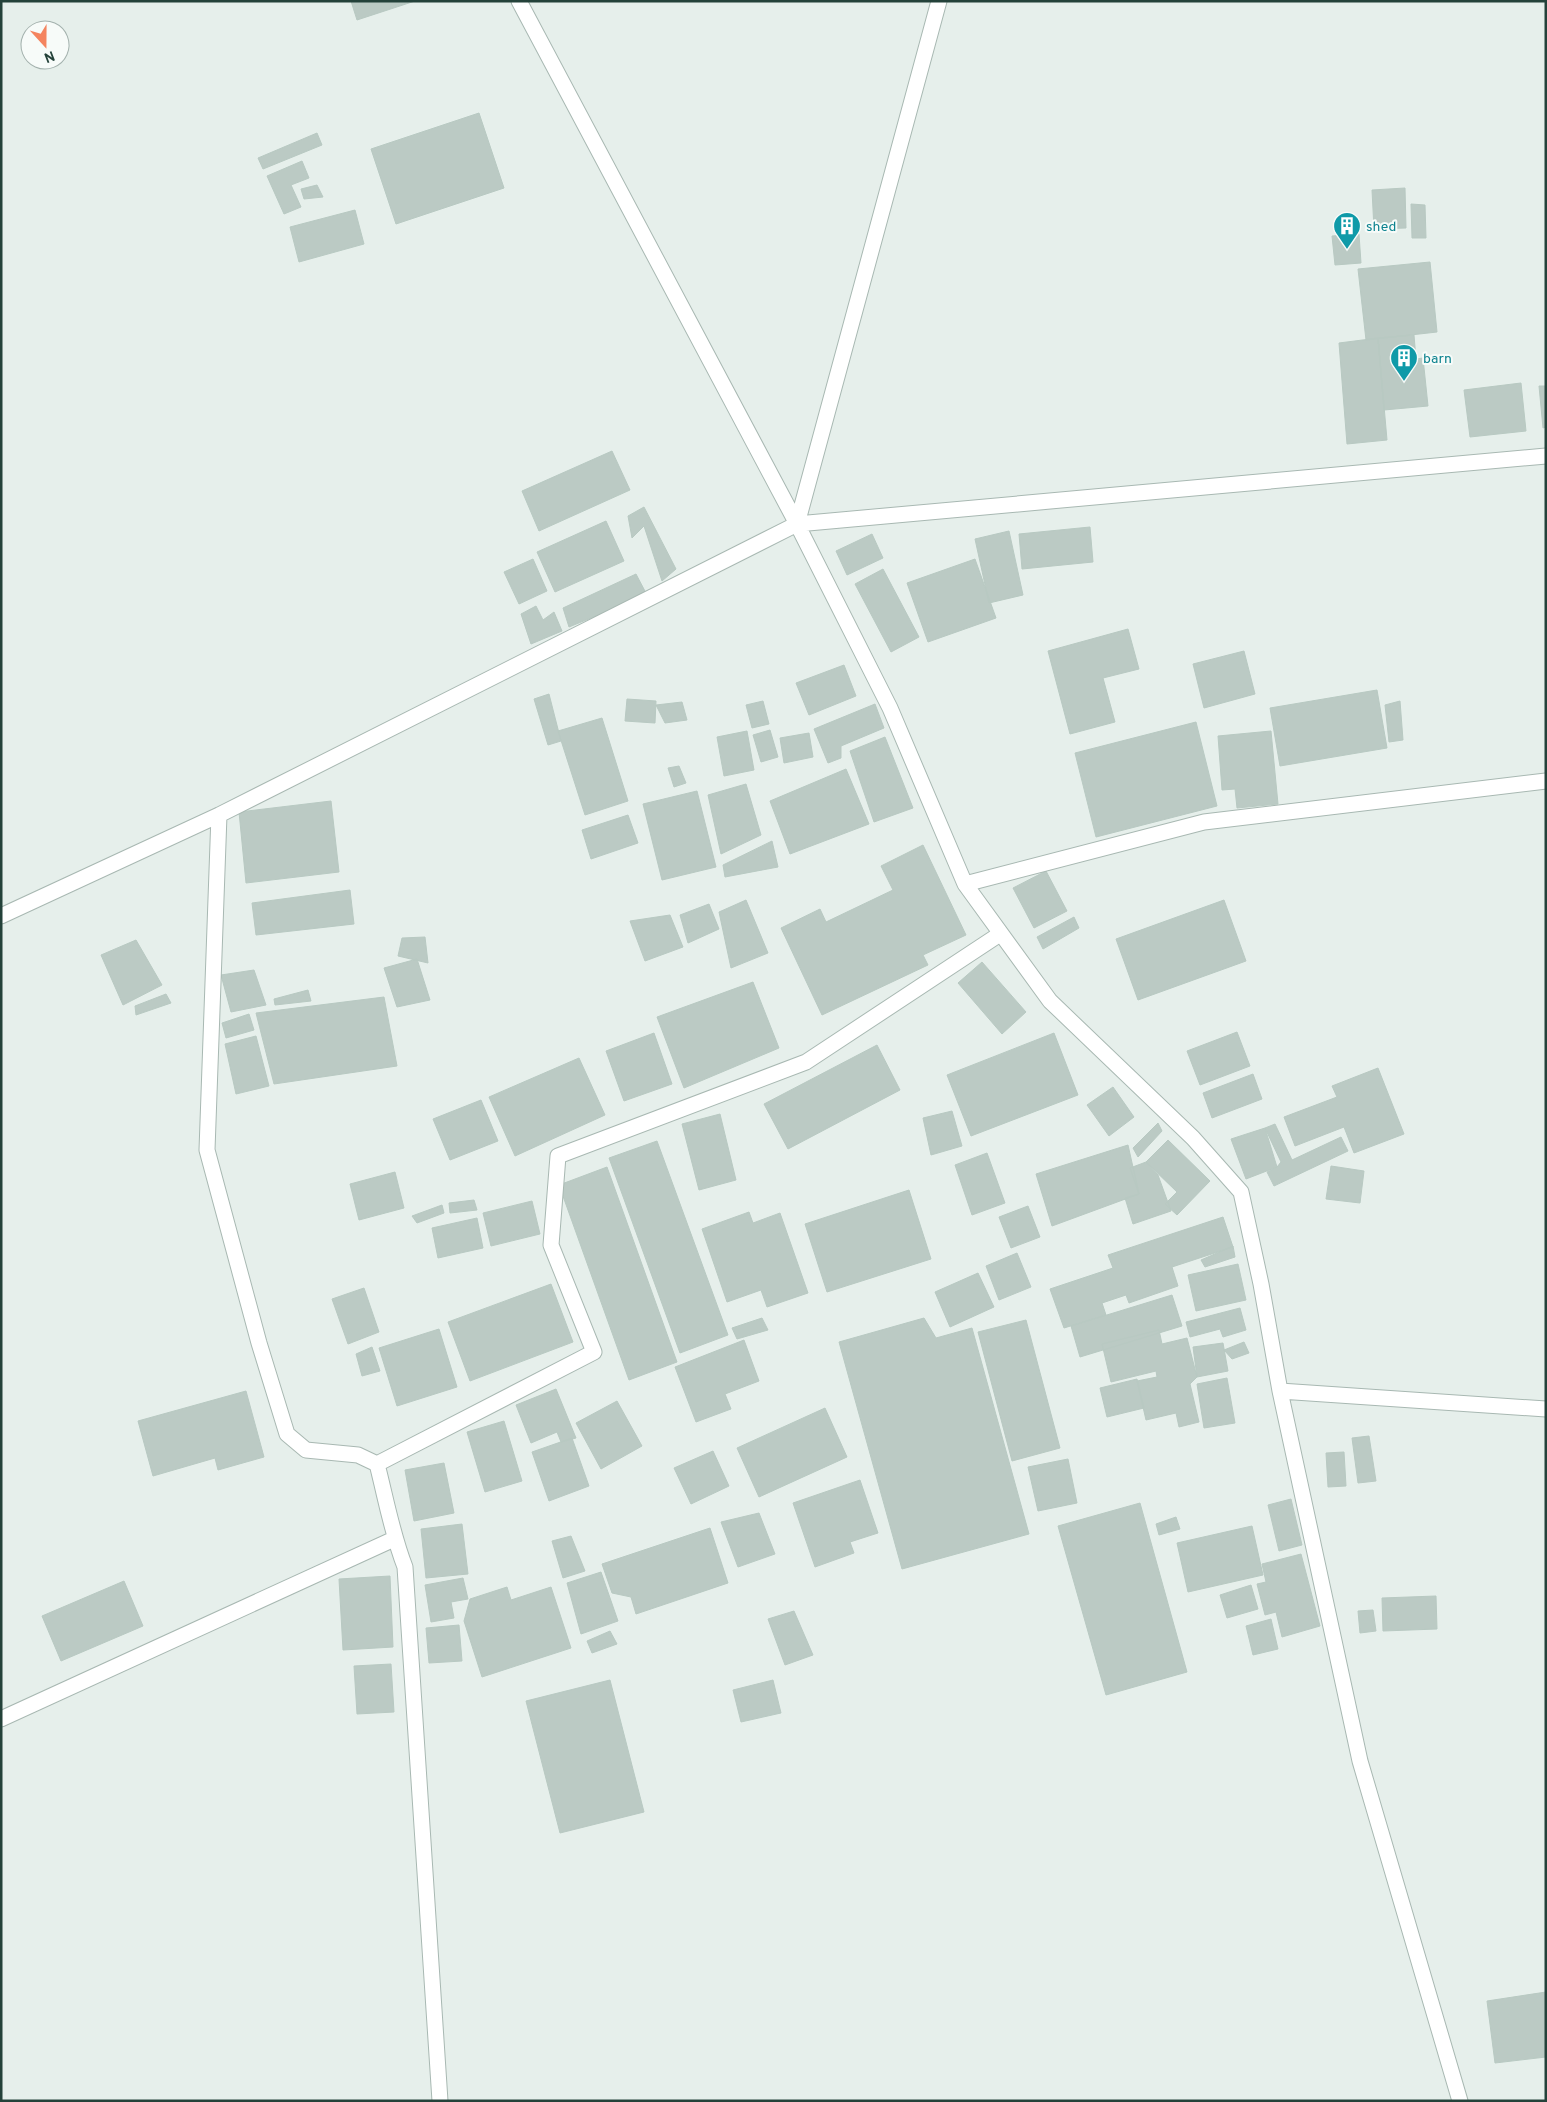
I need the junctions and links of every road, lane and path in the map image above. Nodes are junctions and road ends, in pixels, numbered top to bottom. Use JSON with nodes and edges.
{"nodes":[{"id":1,"x":520,"y":1,"type":"edge"},
{"id":2,"x":939,"y":1,"type":"edge"},
{"id":3,"x":1546,"y":456,"type":"edge"},
{"id":4,"x":797,"y":524,"type":"junction"},
{"id":5,"x":1546,"y":780,"type":"edge"},
{"id":6,"x":219,"y":816,"type":"junction"},
{"id":7,"x":965,"y":884,"type":"junction"},
{"id":8,"x":1,"y":916,"type":"edge"},
{"id":9,"x":1000,"y":934,"type":"junction"},
{"id":10,"x":1280,"y":1391,"type":"junction"},
{"id":11,"x":1546,"y":1409,"type":"edge"},
{"id":12,"x":377,"y":1464,"type":"junction"},
{"id":13,"x":394,"y":1539,"type":"junction"},
{"id":14,"x":1,"y":1719,"type":"edge"},
{"id":15,"x":440,"y":2101,"type":"edge"},
{"id":16,"x":1460,"y":2101,"type":"edge"}],
"edges":[{"from":1,"to":4,"type":"street"},
{"from":2,"to":4,"type":"street"},
{"from":3,"to":4,"type":"street"},
{"from":4,"to":6,"type":"street"},
{"from":4,"to":7,"type":"street"},
{"from":5,"to":7,"type":"street"},
{"from":6,"to":8,"type":"street"},
{"from":6,"to":12,"type":"street"},
{"from":7,"to":9,"type":"street"},
{"from":9,"to":10,"type":"street"},
{"from":9,"to":12,"type":"street"},
{"from":10,"to":11,"type":"street"},
{"from":10,"to":16,"type":"street"},
{"from":12,"to":13,"type":"street"},
{"from":13,"to":14,"type":"street"},
{"from":13,"to":15,"type":"street"}]}
